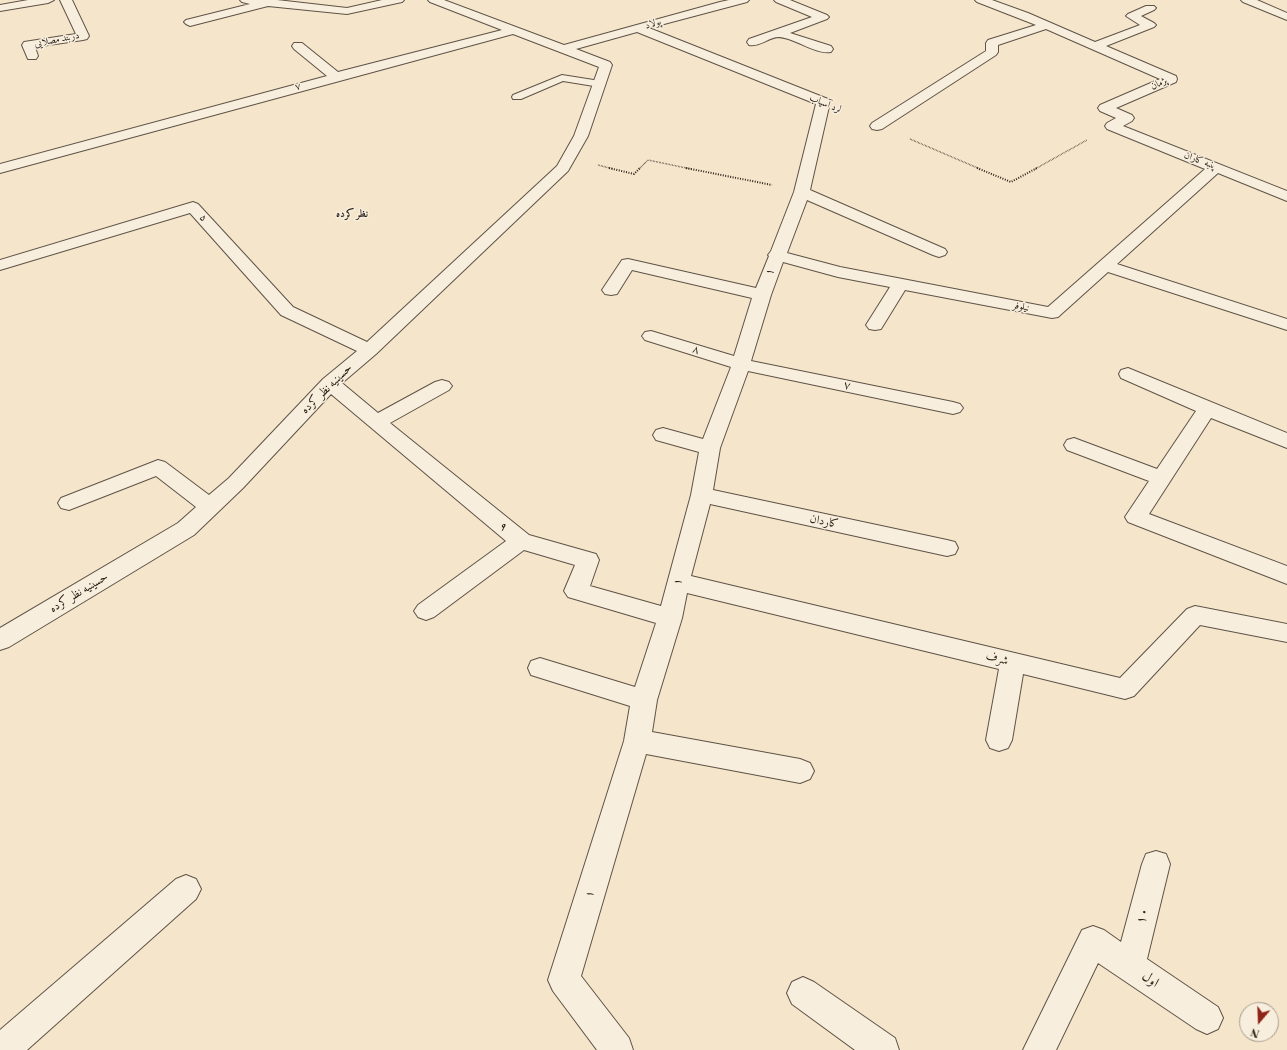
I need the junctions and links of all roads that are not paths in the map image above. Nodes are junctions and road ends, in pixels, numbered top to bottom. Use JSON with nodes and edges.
{"nodes":[{"id":1,"x":48,"y":0,"type":"edge"},
{"id":2,"x":66,"y":0,"type":"edge"},
{"id":3,"x":246,"y":0,"type":"edge"},
{"id":4,"x":398,"y":0,"type":"edge"},
{"id":5,"x":434,"y":0,"type":"edge"},
{"id":6,"x":743,"y":0,"type":"edge"},
{"id":7,"x":780,"y":0,"type":"edge"},
{"id":8,"x":981,"y":0,"type":"edge"},
{"id":9,"x":1009,"y":0,"type":"edge"},
{"id":10,"x":1247,"y":0,"type":"edge"},
{"id":11,"x":1262,"y":0,"type":"edge"},
{"id":12,"x":269,"y":2,"type":"junction"},
{"id":13,"x":684,"y":2,"type":"dead end"},
{"id":14,"x":995,"y":5,"type":"junction"},
{"id":15,"x":1287,"y":6,"type":"edge"},
{"id":16,"x":0,"y":8,"type":"edge"},
{"id":17,"x":1150,"y":8,"type":"dead end"},
{"id":18,"x":700,"y":10,"type":"junction"},
{"id":19,"x":1287,"y":17,"type":"edge"},
{"id":20,"x":190,"y":22,"type":"dead end"},
{"id":21,"x":1047,"y":25,"type":"junction"},
{"id":22,"x":638,"y":28,"type":"junction"},
{"id":23,"x":514,"y":30,"type":"junction"},
{"id":24,"x":779,"y":33,"type":"junction"},
{"id":25,"x":753,"y":42,"type":"dead end"},
{"id":26,"x":298,"y":46,"type":"dead end"},
{"id":27,"x":1095,"y":46,"type":"junction"},
{"id":28,"x":563,"y":48,"type":"junction"},
{"id":29,"x":827,"y":50,"type":"dead end"},
{"id":30,"x":32,"y":56,"type":"dead end"},
{"id":31,"x":336,"y":77,"type":"junction"},
{"id":32,"x":600,"y":84,"type":"junction"},
{"id":33,"x":517,"y":97,"type":"dead end"},
{"id":34,"x":823,"y":102,"type":"joint"},
{"id":35,"x":877,"y":126,"type":"road end"},
{"id":36,"x":1112,"y":126,"type":"joint"},
{"id":37,"x":1216,"y":167,"type":"junction"},
{"id":38,"x":0,"y":169,"type":"edge"},
{"id":39,"x":802,"y":192,"type":"junction"},
{"id":40,"x":1287,"y":196,"type":"edge"},
{"id":41,"x":939,"y":252,"type":"dead end"},
{"id":42,"x":776,"y":255,"type":"junction"},
{"id":43,"x":0,"y":265,"type":"edge"},
{"id":44,"x":1105,"y":266,"type":"junction"},
{"id":45,"x":900,"y":284,"type":"junction"},
{"id":46,"x":611,"y":290,"type":"dead end"},
{"id":47,"x":762,"y":296,"type":"junction"},
{"id":48,"x":875,"y":325,"type":"dead end"},
{"id":49,"x":1287,"y":325,"type":"edge"},
{"id":50,"x":651,"y":336,"type":"dead end"},
{"id":51,"x":369,"y":350,"type":"junction"},
{"id":52,"x":741,"y":364,"type":"junction"},
{"id":53,"x":1128,"y":374,"type":"dead end"},
{"id":54,"x":330,"y":383,"type":"junction"},
{"id":55,"x":442,"y":386,"type":"dead end"},
{"id":56,"x":953,"y":408,"type":"dead end"},
{"id":57,"x":1207,"y":409,"type":"junction"},
{"id":58,"x":378,"y":421,"type":"junction"},
{"id":59,"x":663,"y":435,"type":"dead end"},
{"id":60,"x":1287,"y":441,"type":"edge"},
{"id":61,"x":1074,"y":445,"type":"dead end"},
{"id":62,"x":710,"y":448,"type":"junction"},
{"id":63,"x":1161,"y":478,"type":"junction"},
{"id":64,"x":702,"y":495,"type":"junction"},
{"id":65,"x":70,"y":503,"type":"dead end"},
{"id":66,"x":210,"y":507,"type":"junction"},
{"id":67,"x":521,"y":541,"type":"junction"},
{"id":68,"x":947,"y":548,"type":"dead end"},
{"id":69,"x":1287,"y":575,"type":"edge"},
{"id":70,"x":678,"y":582,"type":"junction"},
{"id":71,"x":426,"y":611,"type":"dead end"},
{"id":72,"x":670,"y":618,"type":"junction"},
{"id":73,"x":1287,"y":633,"type":"edge"},
{"id":74,"x":0,"y":640,"type":"edge"},
{"id":75,"x":1012,"y":663,"type":"junction"},
{"id":76,"x":540,"y":668,"type":"dead end"},
{"id":77,"x":644,"y":700,"type":"junction"},
{"id":78,"x":1000,"y":740,"type":"dead end"},
{"id":79,"x":637,"y":741,"type":"junction"},
{"id":80,"x":800,"y":771,"type":"dead end"},
{"id":81,"x":1156,"y":864,"type":"dead end"},
{"id":82,"x":186,"y":889,"type":"dead end"},
{"id":83,"x":1130,"y":967,"type":"junction"},
{"id":84,"x":803,"y":993,"type":"dead end"},
{"id":85,"x":1207,"y":1018,"type":"dead end"},
{"id":86,"x":5,"y":1045,"type":"edge"},
{"id":87,"x":617,"y":1050,"type":"edge"},
{"id":88,"x":883,"y":1050,"type":"edge"},
{"id":89,"x":1039,"y":1050,"type":"edge"}],
"edges":[{"from":1,"to":16,"type":"street"},
{"from":2,"to":30,"type":"street","name":"دربند مصلایی"},
{"from":3,"to":12,"type":"street"},
{"from":4,"to":12,"type":"street"},
{"from":5,"to":23,"type":"street"},
{"from":6,"to":18,"type":"street","name":"پولاد"},
{"from":7,"to":24,"type":"street"},
{"from":8,"to":14,"type":"street","name":"پژمان"},
{"from":9,"to":14,"type":"street"},
{"from":10,"to":19,"type":"street"},
{"from":11,"to":15,"type":"street"},
{"from":12,"to":20,"type":"street"},
{"from":13,"to":18,"type":"street"},
{"from":14,"to":21,"type":"street","name":"پژمان"},
{"from":17,"to":27,"type":"street"},
{"from":18,"to":22,"type":"street","name":"پولاد"},
{"from":21,"to":27,"type":"street","name":"پژمان"},
{"from":21,"to":35,"type":"street"},
{"from":22,"to":28,"type":"street","name":"پولاد"},
{"from":22,"to":34,"type":"street","name":"لرد آسیاب"},
{"from":23,"to":28,"type":"street"},
{"from":23,"to":31,"type":"street","name":"۷"},
{"from":24,"to":25,"type":"street"},
{"from":24,"to":29,"type":"street"},
{"from":26,"to":31,"type":"street"},
{"from":27,"to":36,"type":"street","name":"پژمان"},
{"from":28,"to":32,"type":"street","name":"حسینیه نظر کرده"},
{"from":31,"to":38,"type":"street","name":"۷"},
{"from":32,"to":33,"type":"lane"},
{"from":32,"to":51,"type":"street","name":"حسینیه نظر کرده"},
{"from":34,"to":39,"type":"street","name":"۱"},
{"from":36,"to":37,"type":"street","name":"پنبه کاران"},
{"from":37,"to":40,"type":"street","name":"پنبه کاران"},
{"from":37,"to":44,"type":"street","name":"نیلوفر"},
{"from":39,"to":41,"type":"street"},
{"from":39,"to":42,"type":"street","name":"۱"},
{"from":42,"to":45,"type":"street","name":"نیلوفر"},
{"from":42,"to":47,"type":"street","name":"۱"},
{"from":43,"to":51,"type":"street","name":"۵"},
{"from":44,"to":45,"type":"street","name":"نیلوفر"},
{"from":44,"to":49,"type":"street"},
{"from":45,"to":48,"type":"street"},
{"from":46,"to":47,"type":"street"},
{"from":47,"to":52,"type":"street","name":"۱"},
{"from":50,"to":52,"type":"street","name":"۸"},
{"from":51,"to":54,"type":"street","name":"حسینیه نظر کرده"},
{"from":52,"to":56,"type":"street","name":"۷"},
{"from":52,"to":62,"type":"street","name":"۱"},
{"from":53,"to":57,"type":"street"},
{"from":54,"to":58,"type":"street","name":"۹"},
{"from":54,"to":66,"type":"street","name":"حسینیه نظر کرده"},
{"from":55,"to":58,"type":"street"},
{"from":57,"to":60,"type":"street"},
{"from":57,"to":63,"type":"street"},
{"from":58,"to":67,"type":"street","name":"۹"},
{"from":59,"to":62,"type":"street"},
{"from":61,"to":63,"type":"street"},
{"from":62,"to":64,"type":"street","name":"۱"},
{"from":63,"to":69,"type":"street"},
{"from":64,"to":68,"type":"street","name":"کاردان"},
{"from":64,"to":70,"type":"street","name":"۱"},
{"from":65,"to":66,"type":"street"},
{"from":66,"to":74,"type":"street","name":"حسینیه نظر کرده"},
{"from":67,"to":71,"type":"street"},
{"from":67,"to":72,"type":"street","name":"۹"},
{"from":70,"to":72,"type":"street","name":"۱"},
{"from":70,"to":75,"type":"street","name":"شرف"},
{"from":72,"to":77,"type":"street","name":"۱"},
{"from":73,"to":75,"type":"street","name":"شرف"},
{"from":75,"to":78,"type":"street"},
{"from":76,"to":77,"type":"street"},
{"from":77,"to":79,"type":"street","name":"۱"},
{"from":79,"to":80,"type":"street"},
{"from":79,"to":87,"type":"street","name":"۱"},
{"from":81,"to":83,"type":"street","name":"۱۰"},
{"from":82,"to":86,"type":"street"},
{"from":83,"to":85,"type":"street","name":"اول"},
{"from":83,"to":89,"type":"street","name":"اول"},
{"from":84,"to":88,"type":"street"}]}
